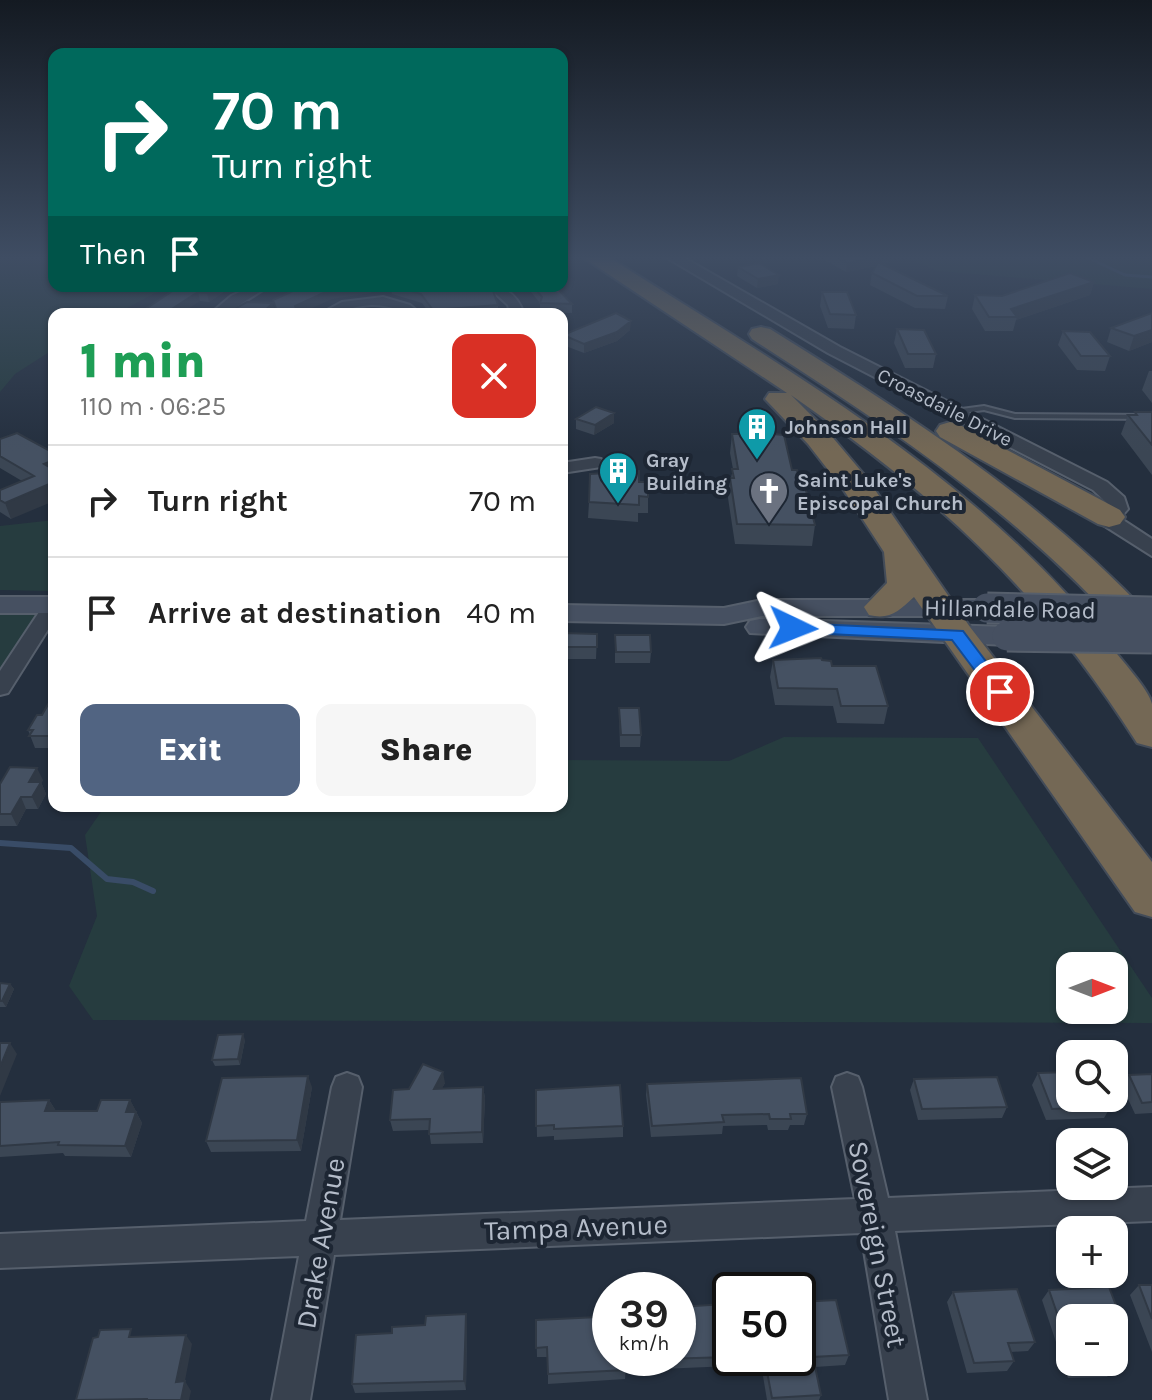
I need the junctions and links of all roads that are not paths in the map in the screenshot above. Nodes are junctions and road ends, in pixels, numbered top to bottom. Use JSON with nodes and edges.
{"nodes":[{"id":1,"x":692,"y":321,"type":"edge"},
{"id":2,"x":741,"y":321,"type":"edge"},
{"id":3,"x":784,"y":321,"type":"edge"},
{"id":4,"x":724,"y":342,"type":"junction"},
{"id":5,"x":787,"y":350,"type":"junction"},
{"id":6,"x":954,"y":412,"type":"junction"},
{"id":7,"x":1152,"y":417,"type":"edge"},
{"id":8,"x":595,"y":463,"type":"dead end"},
{"id":9,"x":568,"y":467,"type":"edge"},
{"id":10,"x":1109,"y":517,"type":"junction"},
{"id":11,"x":1152,"y":540,"type":"edge"},
{"id":12,"x":1152,"y":549,"type":"edge"},
{"id":13,"x":900,"y":554,"type":"junction"},
{"id":14,"x":0,"y":605,"type":"edge"},
{"id":15,"x":48,"y":605,"type":"edge"},
{"id":16,"x":882,"y":607,"type":"junction"},
{"id":17,"x":1152,"y":612,"type":"edge"},
{"id":18,"x":568,"y":613,"type":"edge"},
{"id":19,"x":48,"y":614,"type":"edge"},
{"id":20,"x":724,"y":616,"type":"junction"},
{"id":21,"x":961,"y":617,"type":"junction"},
{"id":22,"x":1152,"y":640,"type":"edge"},
{"id":23,"x":0,"y":688,"type":"edge"},
{"id":24,"x":1152,"y":733,"type":"edge"},
{"id":25,"x":1152,"y":898,"type":"edge"},
{"id":26,"x":347,"y":1087,"type":"dead end"},
{"id":27,"x":847,"y":1087,"type":"dead end"},
{"id":28,"x":1152,"y":1204,"type":"edge"},
{"id":29,"x":875,"y":1215,"type":"junction"},
{"id":30,"x":322,"y":1237,"type":"junction"},
{"id":31,"x":0,"y":1251,"type":"edge"},
{"id":32,"x":291,"y":1400,"type":"edge"},
{"id":33,"x":908,"y":1400,"type":"edge"}],
"edges":[{"from":1,"to":4,"type":"highway"},
{"from":2,"to":5,"type":"highway"},
{"from":3,"to":6,"type":"street","name":"Croasdaile Drive"},
{"from":4,"to":13,"type":"highway"},
{"from":4,"to":24,"type":"highway"},
{"from":5,"to":10,"type":"highway"},
{"from":5,"to":22,"type":"highway"},
{"from":6,"to":7,"type":"lane"},
{"from":6,"to":10,"type":"street","name":"Croasdaile Drive"},
{"from":8,"to":9,"type":"street"},
{"from":10,"to":11,"type":"street"},
{"from":10,"to":12,"type":"street"},
{"from":13,"to":16,"type":"highway"},
{"from":13,"to":21,"type":"highway"},
{"from":14,"to":15,"type":"main road"},
{"from":16,"to":20,"type":"main road","name":"Hillandale Road"},
{"from":16,"to":21,"type":"main road","name":"Hillandale Road"},
{"from":17,"to":21,"type":"main road","name":"Hillandale Road","bridge":true},
{"from":18,"to":20,"type":"main road","name":"Hillandale Road"},
{"from":19,"to":23,"type":"street"},
{"from":20,"to":21,"type":"main road","name":"Hillandale Road"},
{"from":21,"to":22,"type":"main road","name":"Hillandale Road","bridge":true},
{"from":21,"to":25,"type":"highway"},
{"from":26,"to":30,"type":"street","name":"Drake Avenue"},
{"from":27,"to":29,"type":"street","name":"Sovereign Street"},
{"from":28,"to":29,"type":"street","name":"Tampa Avenue"},
{"from":29,"to":30,"type":"street","name":"Tampa Avenue"},
{"from":29,"to":33,"type":"street","name":"Sovereign Street"},
{"from":30,"to":31,"type":"street","name":"Tampa Avenue"},
{"from":30,"to":32,"type":"street","name":"Drake Avenue"}]}
